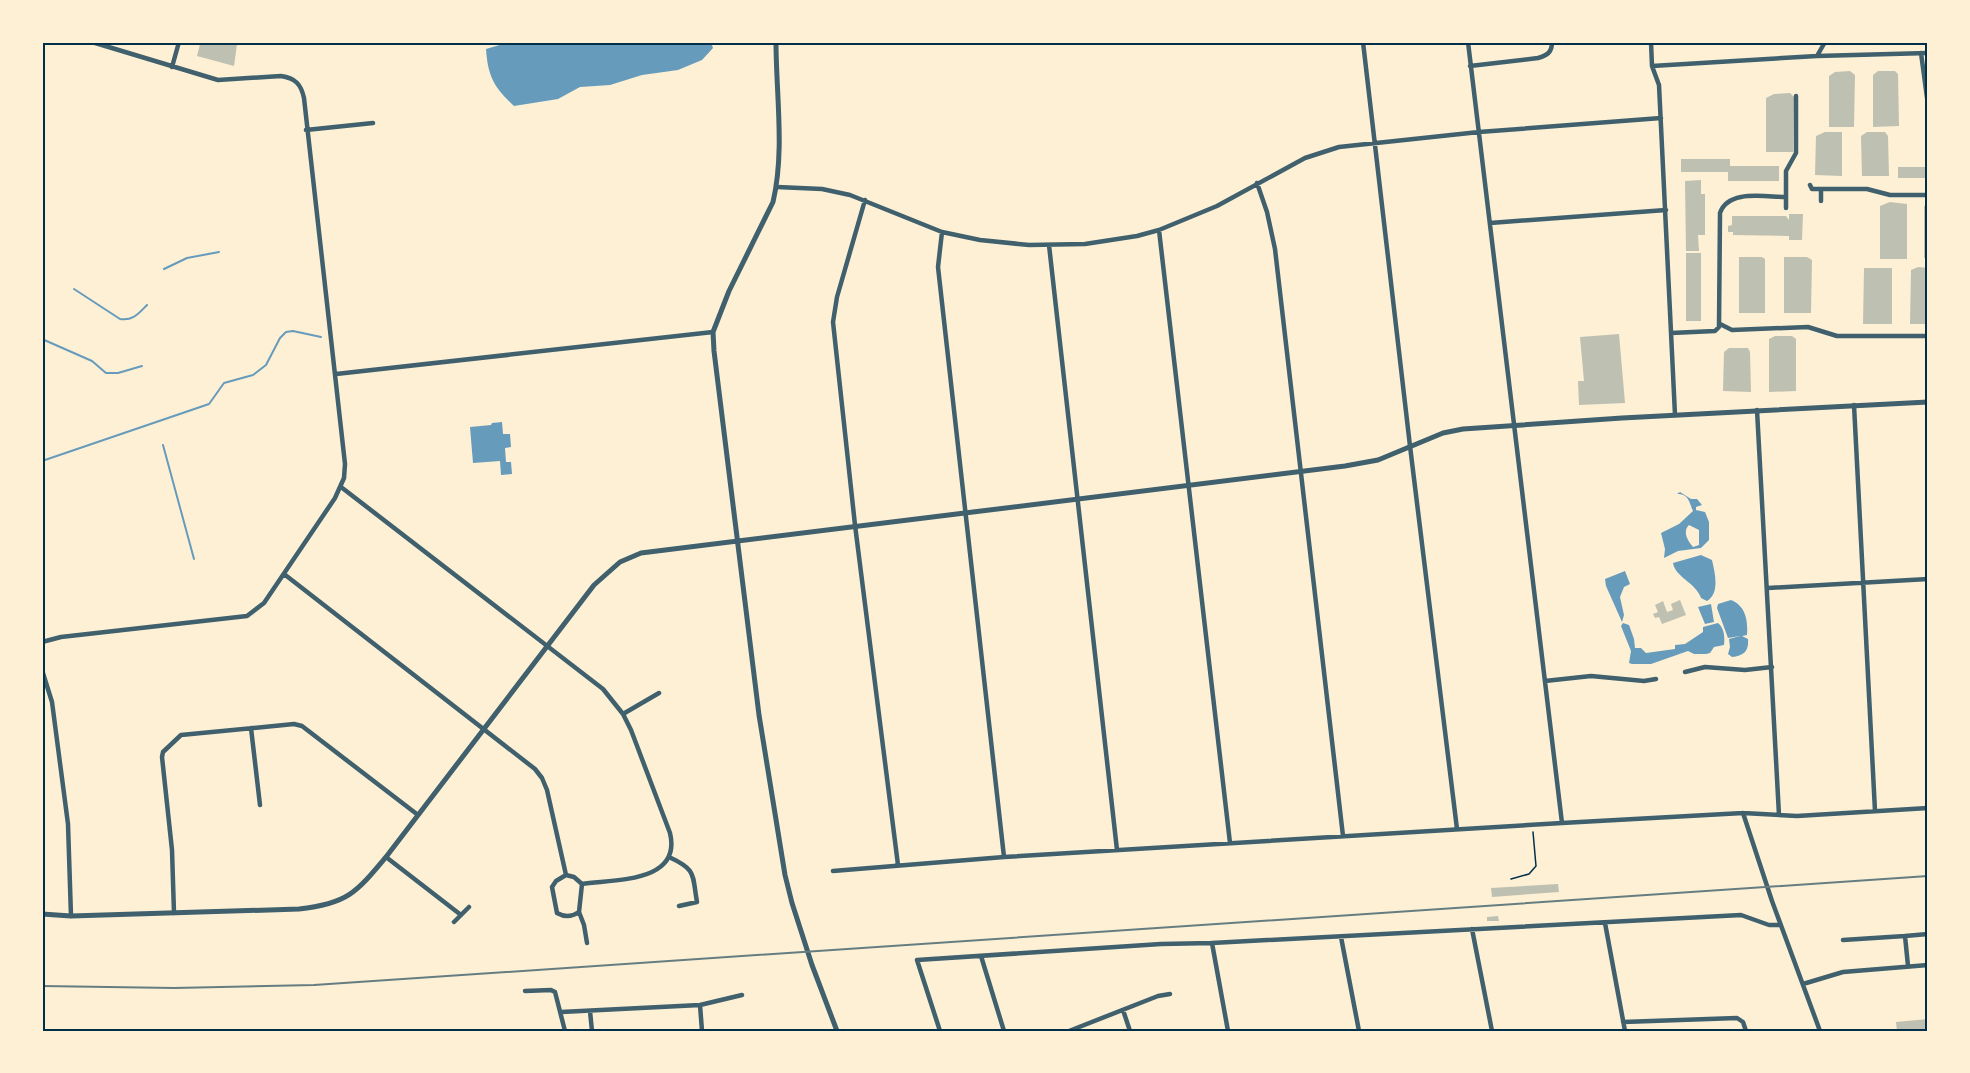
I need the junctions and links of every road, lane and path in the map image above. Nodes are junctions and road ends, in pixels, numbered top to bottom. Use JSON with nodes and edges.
{"nodes":[{"id":1,"x":92,"y":42,"type":"edge"},
{"id":2,"x":179,"y":42,"type":"edge"},
{"id":3,"x":776,"y":42,"type":"edge"},
{"id":4,"x":1363,"y":42,"type":"edge"},
{"id":5,"x":1467,"y":42,"type":"edge"},
{"id":6,"x":1552,"y":42,"type":"edge"},
{"id":7,"x":1651,"y":42,"type":"edge"},
{"id":8,"x":1825,"y":42,"type":"edge"},
{"id":9,"x":1921,"y":53,"type":"junction"},
{"id":10,"x":1928,"y":53,"type":"edge"},
{"id":11,"x":1817,"y":56,"type":"junction"},
{"id":12,"x":1470,"y":66,"type":"junction"},
{"id":13,"x":1652,"y":66,"type":"junction"},
{"id":14,"x":172,"y":67,"type":"junction"},
{"id":15,"x":1796,"y":96,"type":"dead end"},
{"id":16,"x":1928,"y":105,"type":"edge"},
{"id":17,"x":1660,"y":118,"type":"junction"},
{"id":18,"x":373,"y":123,"type":"dead end"},
{"id":19,"x":306,"y":130,"type":"junction"},
{"id":20,"x":1479,"y":132,"type":"junction"},
{"id":21,"x":1374,"y":142,"type":"junction"},
{"id":22,"x":1257,"y":183,"type":"junction"},
{"id":23,"x":1810,"y":185,"type":"dead end"},
{"id":24,"x":777,"y":187,"type":"junction"},
{"id":25,"x":1821,"y":189,"type":"junction"},
{"id":26,"x":1928,"y":195,"type":"edge"},
{"id":27,"x":1786,"y":197,"type":"junction"},
{"id":28,"x":865,"y":200,"type":"junction"},
{"id":29,"x":1821,"y":201,"type":"dead end"},
{"id":30,"x":1786,"y":208,"type":"dead end"},
{"id":31,"x":1665,"y":210,"type":"junction"},
{"id":32,"x":1490,"y":223,"type":"junction"},
{"id":33,"x":1159,"y":230,"type":"junction"},
{"id":34,"x":942,"y":232,"type":"junction"},
{"id":35,"x":1048,"y":246,"type":"junction"},
{"id":36,"x":1720,"y":324,"type":"junction"},
{"id":37,"x":713,"y":332,"type":"junction"},
{"id":38,"x":1671,"y":333,"type":"junction"},
{"id":39,"x":1928,"y":336,"type":"edge"},
{"id":40,"x":336,"y":374,"type":"junction"},
{"id":41,"x":1928,"y":402,"type":"edge"},
{"id":42,"x":1854,"y":405,"type":"junction"},
{"id":43,"x":1757,"y":410,"type":"junction"},
{"id":44,"x":1675,"y":415,"type":"junction"},
{"id":45,"x":1514,"y":425,"type":"junction"},
{"id":46,"x":1410,"y":446,"type":"junction"},
{"id":47,"x":1301,"y":471,"type":"junction"},
{"id":48,"x":1188,"y":485,"type":"junction"},
{"id":49,"x":341,"y":487,"type":"junction"},
{"id":50,"x":1077,"y":498,"type":"junction"},
{"id":51,"x":965,"y":512,"type":"junction"},
{"id":52,"x":855,"y":525,"type":"junction"},
{"id":53,"x":738,"y":540,"type":"junction"},
{"id":54,"x":284,"y":574,"type":"junction"},
{"id":55,"x":1928,"y":579,"type":"edge"},
{"id":56,"x":1864,"y":583,"type":"junction"},
{"id":57,"x":1768,"y":588,"type":"junction"},
{"id":58,"x":42,"y":642,"type":"edge"},
{"id":59,"x":547,"y":646,"type":"junction"},
{"id":60,"x":1772,"y":667,"type":"junction"},
{"id":61,"x":42,"y":670,"type":"edge"},
{"id":62,"x":1685,"y":672,"type":"dead end"},
{"id":63,"x":1656,"y":679,"type":"dead end"},
{"id":64,"x":1545,"y":681,"type":"junction"},
{"id":65,"x":659,"y":693,"type":"dead end"},
{"id":66,"x":623,"y":714,"type":"junction"},
{"id":67,"x":251,"y":728,"type":"junction"},
{"id":68,"x":482,"y":730,"type":"junction"},
{"id":69,"x":260,"y":805,"type":"dead end"},
{"id":70,"x":1928,"y":808,"type":"edge"},
{"id":71,"x":1875,"y":811,"type":"junction"},
{"id":72,"x":1743,"y":813,"type":"junction"},
{"id":73,"x":418,"y":815,"type":"junction"},
{"id":74,"x":1779,"y":815,"type":"junction"},
{"id":75,"x":1562,"y":823,"type":"junction"},
{"id":76,"x":1532,"y":825,"type":"junction"},
{"id":77,"x":1457,"y":829,"type":"junction"},
{"id":78,"x":1343,"y":836,"type":"junction"},
{"id":79,"x":1230,"y":843,"type":"junction"},
{"id":80,"x":1117,"y":850,"type":"junction"},
{"id":81,"x":386,"y":857,"type":"junction"},
{"id":82,"x":669,"y":857,"type":"junction"},
{"id":83,"x":1004,"y":857,"type":"junction"},
{"id":84,"x":898,"y":865,"type":"junction"},
{"id":85,"x":833,"y":871,"type":"dead end"},
{"id":86,"x":566,"y":875,"type":"junction"},
{"id":87,"x":1511,"y":879,"type":"dead end"},
{"id":88,"x":582,"y":884,"type":"junction"},
{"id":89,"x":679,"y":906,"type":"dead end"},
{"id":90,"x":469,"y":907,"type":"dead end"},
{"id":91,"x":579,"y":912,"type":"junction"},
{"id":92,"x":174,"y":913,"type":"junction"},
{"id":93,"x":42,"y":914,"type":"edge"},
{"id":94,"x":461,"y":915,"type":"junction"},
{"id":95,"x":71,"y":916,"type":"junction"},
{"id":96,"x":454,"y":922,"type":"dead end"},
{"id":97,"x":1605,"y":923,"type":"junction"},
{"id":98,"x":1781,"y":925,"type":"junction"},
{"id":99,"x":1472,"y":929,"type":"junction"},
{"id":100,"x":1928,"y":934,"type":"edge"},
{"id":101,"x":1905,"y":936,"type":"junction"},
{"id":102,"x":1341,"y":937,"type":"junction"},
{"id":103,"x":1843,"y":940,"type":"dead end"},
{"id":104,"x":587,"y":943,"type":"dead end"},
{"id":105,"x":1212,"y":943,"type":"junction"},
{"id":106,"x":981,"y":956,"type":"junction"},
{"id":107,"x":1928,"y":965,"type":"edge"},
{"id":108,"x":1908,"y":966,"type":"junction"},
{"id":109,"x":1803,"y":984,"type":"junction"},
{"id":110,"x":525,"y":991,"type":"dead end"},
{"id":111,"x":1170,"y":994,"type":"dead end"},
{"id":112,"x":742,"y":995,"type":"dead end"},
{"id":113,"x":700,"y":1005,"type":"junction"},
{"id":114,"x":1123,"y":1010,"type":"junction"},
{"id":115,"x":590,"y":1011,"type":"junction"},
{"id":116,"x":561,"y":1012,"type":"junction"},
{"id":117,"x":1623,"y":1022,"type":"junction"},
{"id":118,"x":565,"y":1031,"type":"edge"},
{"id":119,"x":592,"y":1031,"type":"edge"},
{"id":120,"x":702,"y":1031,"type":"edge"},
{"id":121,"x":837,"y":1031,"type":"edge"},
{"id":122,"x":940,"y":1031,"type":"edge"},
{"id":123,"x":1004,"y":1031,"type":"edge"},
{"id":124,"x":1069,"y":1031,"type":"edge"},
{"id":125,"x":1130,"y":1031,"type":"edge"},
{"id":126,"x":1228,"y":1031,"type":"edge"},
{"id":127,"x":1359,"y":1031,"type":"edge"},
{"id":128,"x":1492,"y":1031,"type":"edge"},
{"id":129,"x":1625,"y":1031,"type":"edge"},
{"id":130,"x":1746,"y":1031,"type":"edge"},
{"id":131,"x":1820,"y":1031,"type":"edge"}],
"edges":[{"from":1,"to":14,"type":"street"},
{"from":2,"to":14,"type":"street"},
{"from":3,"to":24,"type":"street"},
{"from":4,"to":21,"type":"street"},
{"from":5,"to":12,"type":"street"},
{"from":6,"to":12,"type":"street"},
{"from":7,"to":13,"type":"street"},
{"from":8,"to":11,"type":"street"},
{"from":9,"to":10,"type":"street"},
{"from":9,"to":11,"type":"street"},
{"from":9,"to":16,"type":"street"},
{"from":11,"to":13,"type":"street"},
{"from":12,"to":20,"type":"street"},
{"from":13,"to":17,"type":"street"},
{"from":14,"to":19,"type":"street"},
{"from":15,"to":27,"type":"street"},
{"from":17,"to":20,"type":"street"},
{"from":17,"to":31,"type":"street"},
{"from":18,"to":19,"type":"street"},
{"from":19,"to":40,"type":"street"},
{"from":20,"to":21,"type":"street"},
{"from":20,"to":32,"type":"street"},
{"from":21,"to":22,"type":"street"},
{"from":21,"to":46,"type":"street"},
{"from":22,"to":33,"type":"street"},
{"from":22,"to":47,"type":"street"},
{"from":23,"to":25,"type":"street"},
{"from":24,"to":28,"type":"street"},
{"from":24,"to":37,"type":"street"},
{"from":25,"to":26,"type":"street"},
{"from":25,"to":29,"type":"street"},
{"from":27,"to":30,"type":"street"},
{"from":27,"to":36,"type":"street"},
{"from":28,"to":34,"type":"street"},
{"from":28,"to":52,"type":"street"},
{"from":31,"to":32,"type":"street"},
{"from":31,"to":38,"type":"street"},
{"from":32,"to":45,"type":"street"},
{"from":33,"to":35,"type":"street"},
{"from":33,"to":48,"type":"street"},
{"from":34,"to":35,"type":"street"},
{"from":34,"to":51,"type":"street"},
{"from":35,"to":50,"type":"street"},
{"from":36,"to":38,"type":"street"},
{"from":36,"to":39,"type":"street"},
{"from":37,"to":40,"type":"street"},
{"from":37,"to":53,"type":"street"},
{"from":38,"to":44,"type":"street"},
{"from":40,"to":49,"type":"street"},
{"from":41,"to":42,"type":"street"},
{"from":42,"to":43,"type":"street"},
{"from":42,"to":56,"type":"street"},
{"from":43,"to":44,"type":"street"},
{"from":43,"to":57,"type":"street"},
{"from":44,"to":45,"type":"street"},
{"from":45,"to":46,"type":"street"},
{"from":45,"to":64,"type":"street"},
{"from":46,"to":47,"type":"street"},
{"from":46,"to":77,"type":"street"},
{"from":47,"to":48,"type":"street"},
{"from":47,"to":78,"type":"street"},
{"from":48,"to":50,"type":"street"},
{"from":48,"to":79,"type":"street"},
{"from":49,"to":54,"type":"street"},
{"from":49,"to":59,"type":"street"},
{"from":50,"to":51,"type":"street"},
{"from":50,"to":80,"type":"street"},
{"from":51,"to":52,"type":"street"},
{"from":51,"to":83,"type":"street"},
{"from":52,"to":53,"type":"street"},
{"from":52,"to":84,"type":"street"},
{"from":53,"to":59,"type":"street"},
{"from":53,"to":121,"type":"street"},
{"from":54,"to":58,"type":"street"},
{"from":54,"to":68,"type":"street"},
{"from":55,"to":56,"type":"street"},
{"from":56,"to":57,"type":"street"},
{"from":56,"to":71,"type":"street"},
{"from":57,"to":60,"type":"street"},
{"from":59,"to":66,"type":"street"},
{"from":59,"to":68,"type":"street"},
{"from":60,"to":62,"type":"street"},
{"from":60,"to":74,"type":"street"},
{"from":61,"to":95,"type":"street"},
{"from":63,"to":64,"type":"street"},
{"from":64,"to":75,"type":"street"},
{"from":65,"to":66,"type":"street"},
{"from":66,"to":82,"type":"street"},
{"from":67,"to":69,"type":"street"},
{"from":67,"to":73,"type":"street"},
{"from":67,"to":92,"type":"street"},
{"from":68,"to":73,"type":"street"},
{"from":68,"to":86,"type":"street"},
{"from":70,"to":71,"type":"street"},
{"from":71,"to":74,"type":"street"},
{"from":72,"to":74,"type":"street"},
{"from":72,"to":75,"type":"street"},
{"from":72,"to":98,"type":"street"},
{"from":73,"to":81,"type":"street"},
{"from":75,"to":76,"type":"street"},
{"from":76,"to":77,"type":"street"},
{"from":76,"to":87,"type":"path"},
{"from":77,"to":78,"type":"street"},
{"from":78,"to":79,"type":"street"},
{"from":79,"to":80,"type":"street"},
{"from":80,"to":83,"type":"street"},
{"from":81,"to":92,"type":"street"},
{"from":81,"to":94,"type":"street"},
{"from":82,"to":88,"type":"street"},
{"from":82,"to":89,"type":"street"},
{"from":83,"to":84,"type":"street"},
{"from":84,"to":85,"type":"street"},
{"from":86,"to":88,"type":"street"},
{"from":86,"to":91,"type":"street"},
{"from":88,"to":91,"type":"street"},
{"from":90,"to":94,"type":"street"},
{"from":91,"to":104,"type":"street"},
{"from":92,"to":95,"type":"street"},
{"from":93,"to":95,"type":"street"},
{"from":94,"to":96,"type":"street"},
{"from":97,"to":98,"type":"street"},
{"from":97,"to":99,"type":"street"},
{"from":97,"to":117,"type":"street"},
{"from":98,"to":109,"type":"street"},
{"from":99,"to":102,"type":"street"},
{"from":99,"to":128,"type":"street"},
{"from":100,"to":101,"type":"street"},
{"from":101,"to":103,"type":"street"},
{"from":101,"to":108,"type":"street"},
{"from":102,"to":105,"type":"street"},
{"from":102,"to":127,"type":"street"},
{"from":105,"to":106,"type":"street"},
{"from":105,"to":126,"type":"street"},
{"from":106,"to":122,"type":"street"},
{"from":106,"to":123,"type":"street"},
{"from":107,"to":108,"type":"street"},
{"from":108,"to":109,"type":"street"},
{"from":109,"to":131,"type":"street"},
{"from":110,"to":116,"type":"street"},
{"from":111,"to":114,"type":"street"},
{"from":112,"to":113,"type":"street"},
{"from":113,"to":115,"type":"street"},
{"from":113,"to":120,"type":"street"},
{"from":114,"to":124,"type":"street"},
{"from":114,"to":125,"type":"street"},
{"from":115,"to":116,"type":"street"},
{"from":115,"to":119,"type":"street"},
{"from":116,"to":118,"type":"street"},
{"from":117,"to":129,"type":"street"},
{"from":117,"to":130,"type":"street"}]}
